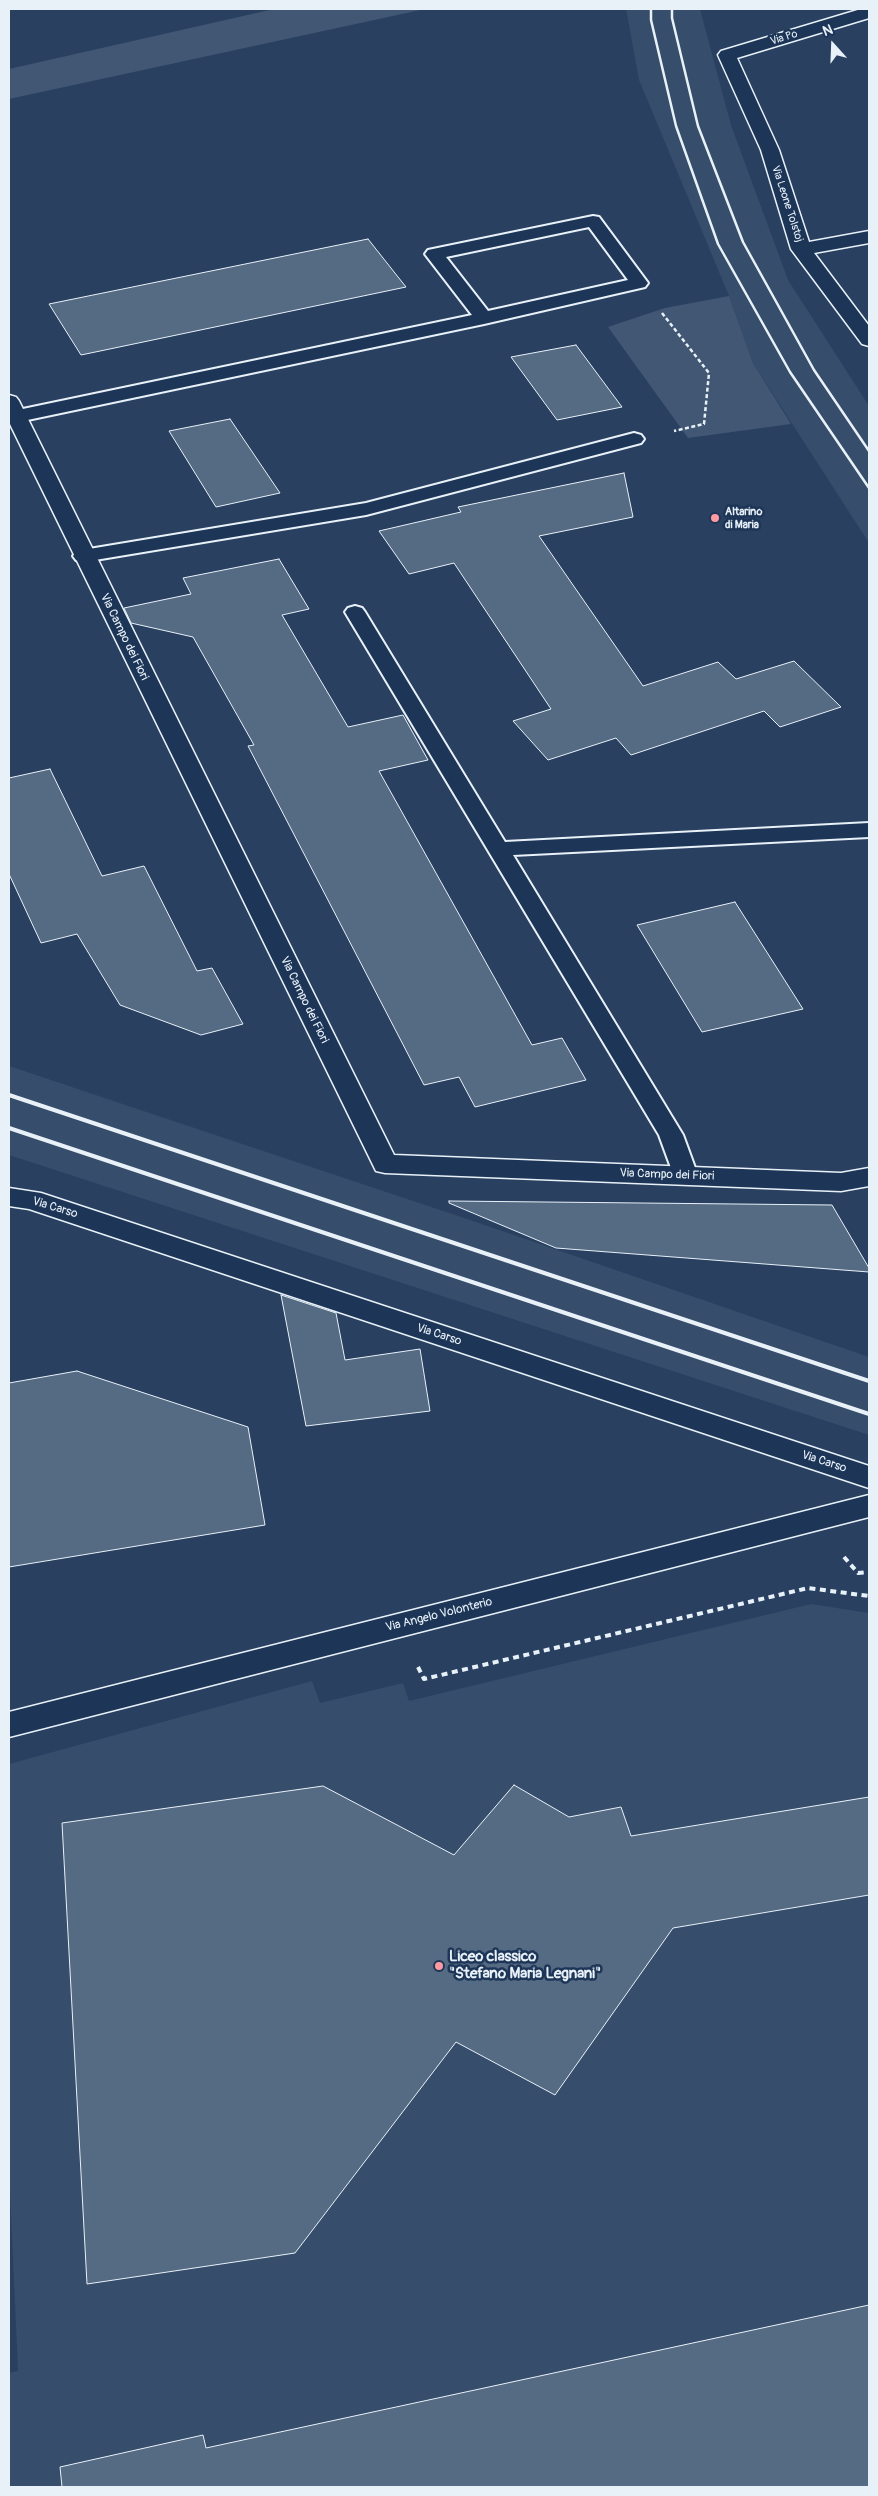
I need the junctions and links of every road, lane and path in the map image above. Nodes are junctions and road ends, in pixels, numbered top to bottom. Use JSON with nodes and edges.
{"nodes":[{"id":1,"x":869,"y":12,"type":"edge"},
{"id":2,"x":727,"y":55,"type":"joint"},
{"id":3,"x":869,"y":238,"type":"edge"},
{"id":4,"x":801,"y":250,"type":"junction"},
{"id":5,"x":639,"y":283,"type":"junction"},
{"id":6,"x":484,"y":318,"type":"junction"},
{"id":7,"x":869,"y":340,"type":"edge"},
{"id":8,"x":15,"y":421,"type":"edge"},
{"id":9,"x":634,"y":439,"type":"joint"},
{"id":10,"x":84,"y":556,"type":"junction"},
{"id":11,"x":355,"y":612,"type":"dead end"},
{"id":12,"x":869,"y":830,"type":"edge"},
{"id":13,"x":498,"y":849,"type":"junction"},
{"id":14,"x":686,"y":1176,"type":"junction"},
{"id":15,"x":869,"y":1177,"type":"edge"},
{"id":16,"x":20,"y":1199,"type":"edge"},
{"id":17,"x":869,"y":1477,"type":"edge"},
{"id":18,"x":869,"y":1506,"type":"edge"},
{"id":19,"x":843,"y":1556,"type":"dead end"},
{"id":20,"x":869,"y":1572,"type":"edge"},
{"id":21,"x":869,"y":1596,"type":"edge"},
{"id":22,"x":424,"y":1679,"type":"dead end"},
{"id":23,"x":9,"y":1725,"type":"edge"}],
"edges":[{"from":1,"to":2,"type":"street","name":"Via Po"},
{"from":2,"to":4,"type":"street","name":"Via Leone Tolstoj"},
{"from":3,"to":4,"type":"street"},
{"from":4,"to":7,"type":"street","name":"Via Leone Tolstoj"},
{"from":5,"to":6,"type":"lane"},
{"from":5,"to":6,"type":"lane"},
{"from":5,"to":9,"type":"path"},
{"from":6,"to":8,"type":"lane"},
{"from":8,"to":10,"type":"street","name":"Via Campo dei Fiori"},
{"from":9,"to":10,"type":"lane"},
{"from":10,"to":14,"type":"street","name":"Via Campo dei Fiori"},
{"from":11,"to":13,"type":"lane"},
{"from":12,"to":13,"type":"lane"},
{"from":13,"to":14,"type":"lane"},
{"from":14,"to":15,"type":"street","name":"Via Campo dei Fiori"},
{"from":16,"to":17,"type":"street","name":"Via Carso"},
{"from":18,"to":23,"type":"street","name":"Via Angelo Volonterio"},
{"from":19,"to":20,"type":"path"},
{"from":21,"to":22,"type":"path"}]}
